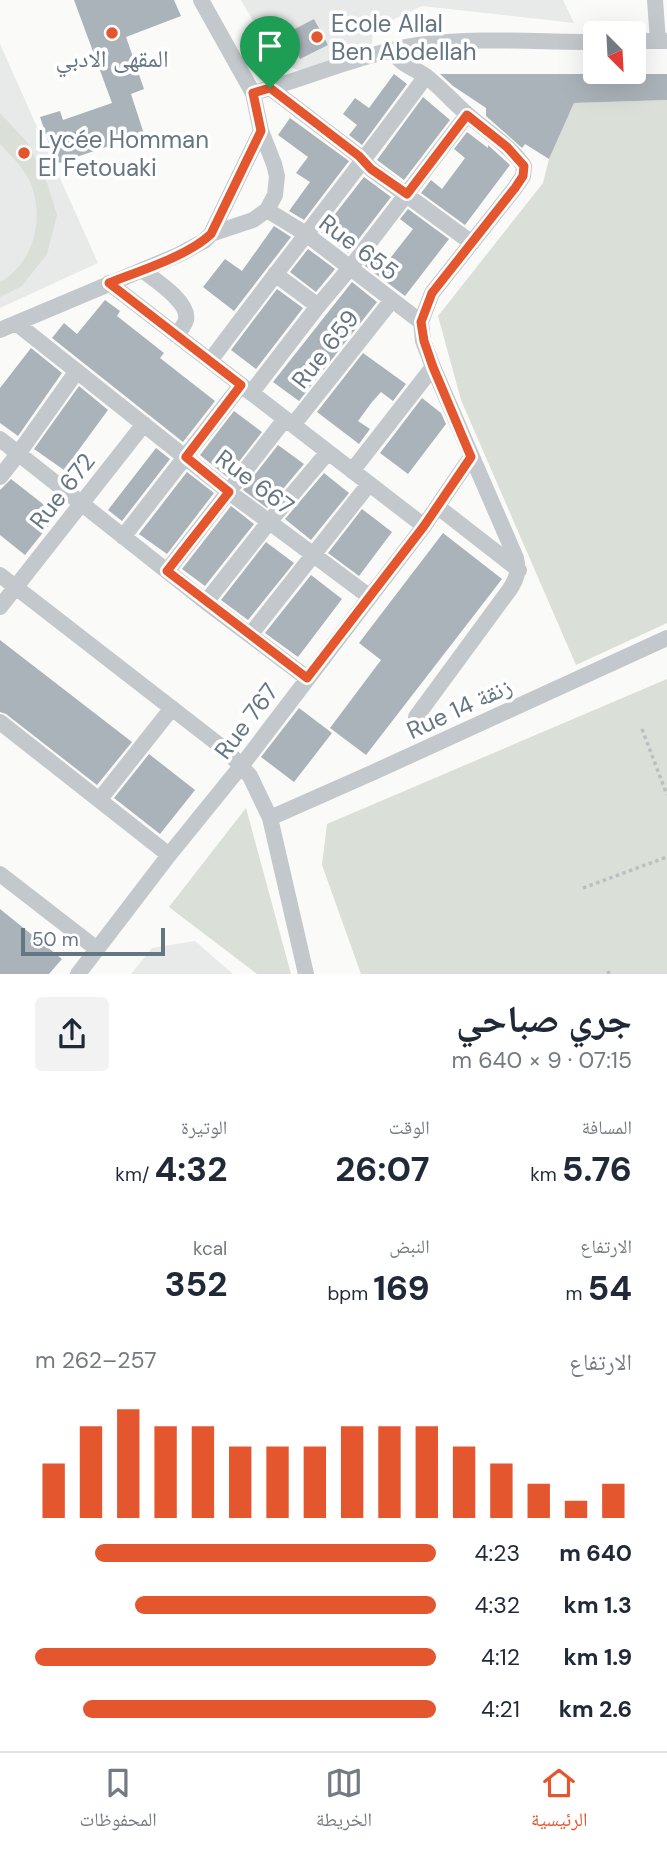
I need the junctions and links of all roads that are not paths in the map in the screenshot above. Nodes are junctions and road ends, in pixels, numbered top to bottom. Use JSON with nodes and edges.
{"nodes":[{"id":1,"x":201,"y":0,"type":"edge"},
{"id":2,"x":654,"y":0,"type":"edge"},
{"id":3,"x":662,"y":41,"type":"edge"},
{"id":4,"x":583,"y":42,"type":"edge"},
{"id":5,"x":393,"y":51,"type":"junction"},
{"id":6,"x":426,"y":76,"type":"junction"},
{"id":7,"x":270,"y":88,"type":"junction"},
{"id":8,"x":253,"y":93,"type":"junction"},
{"id":9,"x":467,"y":115,"type":"junction"},
{"id":10,"x":261,"y":131,"type":"junction"},
{"id":11,"x":363,"y":162,"type":"junction"},
{"id":12,"x":407,"y":194,"type":"junction"},
{"id":13,"x":267,"y":210,"type":"junction"},
{"id":14,"x":211,"y":234,"type":"junction"},
{"id":15,"x":306,"y":234,"type":"junction"},
{"id":16,"x":472,"y":243,"type":"junction"},
{"id":17,"x":350,"y":268,"type":"junction"},
{"id":18,"x":142,"y":270,"type":"junction"},
{"id":19,"x":275,"y":274,"type":"junction"},
{"id":20,"x":109,"y":283,"type":"junction"},
{"id":21,"x":392,"y":300,"type":"junction"},
{"id":22,"x":318,"y":306,"type":"junction"},
{"id":23,"x":421,"y":322,"type":"junction"},
{"id":24,"x":16,"y":323,"type":"junction"},
{"id":25,"x":0,"y":330,"type":"edge"},
{"id":26,"x":176,"y":335,"type":"junction"},
{"id":27,"x":210,"y":361,"type":"junction"},
{"id":28,"x":433,"y":367,"type":"junction"},
{"id":29,"x":78,"y":371,"type":"junction"},
{"id":30,"x":246,"y":389,"type":"junction"},
{"id":31,"x":289,"y":422,"type":"junction"},
{"id":32,"x":144,"y":424,"type":"junction"},
{"id":33,"x":0,"y":439,"type":"edge"},
{"id":34,"x":328,"y":452,"type":"junction"},
{"id":35,"x":19,"y":454,"type":"junction"},
{"id":36,"x":186,"y":457,"type":"junction"},
{"id":37,"x":471,"y":457,"type":"junction"},
{"id":38,"x":352,"y":471,"type":"junction"},
{"id":39,"x":0,"y":477,"type":"edge"},
{"id":40,"x":369,"y":484,"type":"junction"},
{"id":41,"x":229,"y":492,"type":"junction"},
{"id":42,"x":81,"y":503,"type":"junction"},
{"id":43,"x":438,"y":507,"type":"junction"},
{"id":44,"x":269,"y":522,"type":"junction"},
{"id":45,"x":424,"y":526,"type":"junction"},
{"id":46,"x":123,"y":537,"type":"junction"},
{"id":47,"x":313,"y":555,"type":"junction"},
{"id":48,"x":519,"y":570,"type":"junction"},
{"id":49,"x":167,"y":571,"type":"junction"},
{"id":50,"x":0,"y":575,"type":"edge"},
{"id":51,"x":16,"y":587,"type":"junction"},
{"id":52,"x":370,"y":597,"type":"junction"},
{"id":53,"x":206,"y":602,"type":"junction"},
{"id":54,"x":0,"y":607,"type":"edge"},
{"id":55,"x":250,"y":635,"type":"junction"},
{"id":56,"x":667,"y":638,"type":"edge"},
{"id":57,"x":307,"y":678,"type":"junction"},
{"id":58,"x":172,"y":708,"type":"junction"},
{"id":59,"x":416,"y":717,"type":"dead end"},
{"id":60,"x":0,"y":722,"type":"edge"},
{"id":61,"x":242,"y":765,"type":"junction"},
{"id":62,"x":100,"y":799,"type":"junction"},
{"id":63,"x":270,"y":818,"type":"junction"},
{"id":64,"x":169,"y":855,"type":"junction"},
{"id":65,"x":0,"y":874,"type":"edge"},
{"id":66,"x":97,"y":948,"type":"junction"},
{"id":67,"x":78,"y":974,"type":"edge"},
{"id":68,"x":306,"y":974,"type":"edge"}],
"edges":[{"from":1,"to":8,"type":"street"},
{"from":2,"to":3,"type":"street"},
{"from":4,"to":5,"type":"street"},
{"from":5,"to":6,"type":"street"},
{"from":5,"to":7,"type":"street"},
{"from":6,"to":9,"type":"street"},
{"from":6,"to":11,"type":"street"},
{"from":7,"to":8,"type":"street"},
{"from":7,"to":11,"type":"street"},
{"from":8,"to":10,"type":"street"},
{"from":9,"to":12,"type":"street"},
{"from":9,"to":16,"type":"street"},
{"from":10,"to":13,"type":"street"},
{"from":10,"to":14,"type":"street"},
{"from":11,"to":12,"type":"street"},
{"from":11,"to":15,"type":"street"},
{"from":12,"to":16,"type":"street"},
{"from":12,"to":17,"type":"street"},
{"from":13,"to":14,"type":"street"},
{"from":13,"to":15,"type":"street","name":"Rue 655"},
{"from":14,"to":18,"type":"street"},
{"from":15,"to":17,"type":"street","name":"Rue 655"},
{"from":15,"to":19,"type":"street"},
{"from":16,"to":23,"type":"street"},
{"from":17,"to":21,"type":"street","name":"Rue 655"},
{"from":17,"to":22,"type":"street"},
{"from":18,"to":20,"type":"street"},
{"from":18,"to":26,"type":"street"},
{"from":19,"to":22,"type":"street"},
{"from":19,"to":27,"type":"street"},
{"from":20,"to":24,"type":"street"},
{"from":20,"to":26,"type":"street"},
{"from":21,"to":23,"type":"street","name":"Rue 655"},
{"from":21,"to":31,"type":"street","name":"Rue 659"},
{"from":22,"to":30,"type":"street"},
{"from":23,"to":28,"type":"street"},
{"from":24,"to":25,"type":"street"},
{"from":24,"to":29,"type":"street","name":"Rue 667"},
{"from":26,"to":27,"type":"street"},
{"from":27,"to":30,"type":"street"},
{"from":28,"to":37,"type":"street"},
{"from":28,"to":38,"type":"street"},
{"from":29,"to":32,"type":"street","name":"Rue 667"},
{"from":29,"to":35,"type":"street"},
{"from":30,"to":31,"type":"street"},
{"from":30,"to":36,"type":"street"},
{"from":31,"to":34,"type":"street"},
{"from":31,"to":41,"type":"street","name":"Rue 659"},
{"from":32,"to":36,"type":"street","name":"Rue 667"},
{"from":32,"to":42,"type":"street","name":"Rue 672"},
{"from":33,"to":35,"type":"street"},
{"from":34,"to":38,"type":"street"},
{"from":34,"to":44,"type":"street"},
{"from":35,"to":39,"type":"street"},
{"from":35,"to":42,"type":"street"},
{"from":36,"to":41,"type":"street","name":"Rue 667"},
{"from":36,"to":46,"type":"street"},
{"from":37,"to":43,"type":"street","name":"Rue 767"},
{"from":37,"to":48,"type":"street"},
{"from":38,"to":40,"type":"street"},
{"from":40,"to":45,"type":"street"},
{"from":40,"to":47,"type":"street"},
{"from":41,"to":44,"type":"street","name":"Rue 667"},
{"from":41,"to":49,"type":"street","name":"Rue 659"},
{"from":42,"to":46,"type":"street"},
{"from":42,"to":51,"type":"street","name":"Rue 672"},
{"from":43,"to":45,"type":"street","name":"Rue 767"},
{"from":43,"to":48,"type":"street"},
{"from":44,"to":47,"type":"street","name":"Rue 667"},
{"from":44,"to":53,"type":"street"},
{"from":45,"to":52,"type":"street","name":"Rue 767"},
{"from":46,"to":49,"type":"street"},
{"from":47,"to":52,"type":"street","name":"Rue 667"},
{"from":47,"to":55,"type":"street"},
{"from":48,"to":59,"type":"street"},
{"from":49,"to":53,"type":"street"},
{"from":50,"to":51,"type":"street"},
{"from":51,"to":54,"type":"street","name":"Rue 672"},
{"from":51,"to":58,"type":"street"},
{"from":52,"to":57,"type":"street","name":"Rue 767"},
{"from":53,"to":55,"type":"street"},
{"from":55,"to":57,"type":"street"},
{"from":56,"to":63,"type":"street","name":"Rue 14 زنقة"},
{"from":57,"to":61,"type":"street","name":"Rue 767"},
{"from":58,"to":61,"type":"street"},
{"from":58,"to":62,"type":"street"},
{"from":60,"to":62,"type":"street"},
{"from":61,"to":63,"type":"street"},
{"from":61,"to":64,"type":"street","name":"Rue 767"},
{"from":62,"to":64,"type":"street"},
{"from":63,"to":68,"type":"street"},
{"from":64,"to":66,"type":"street","name":"Rue 767"},
{"from":65,"to":66,"type":"street"},
{"from":66,"to":67,"type":"street","name":"Rue 767"}]}
